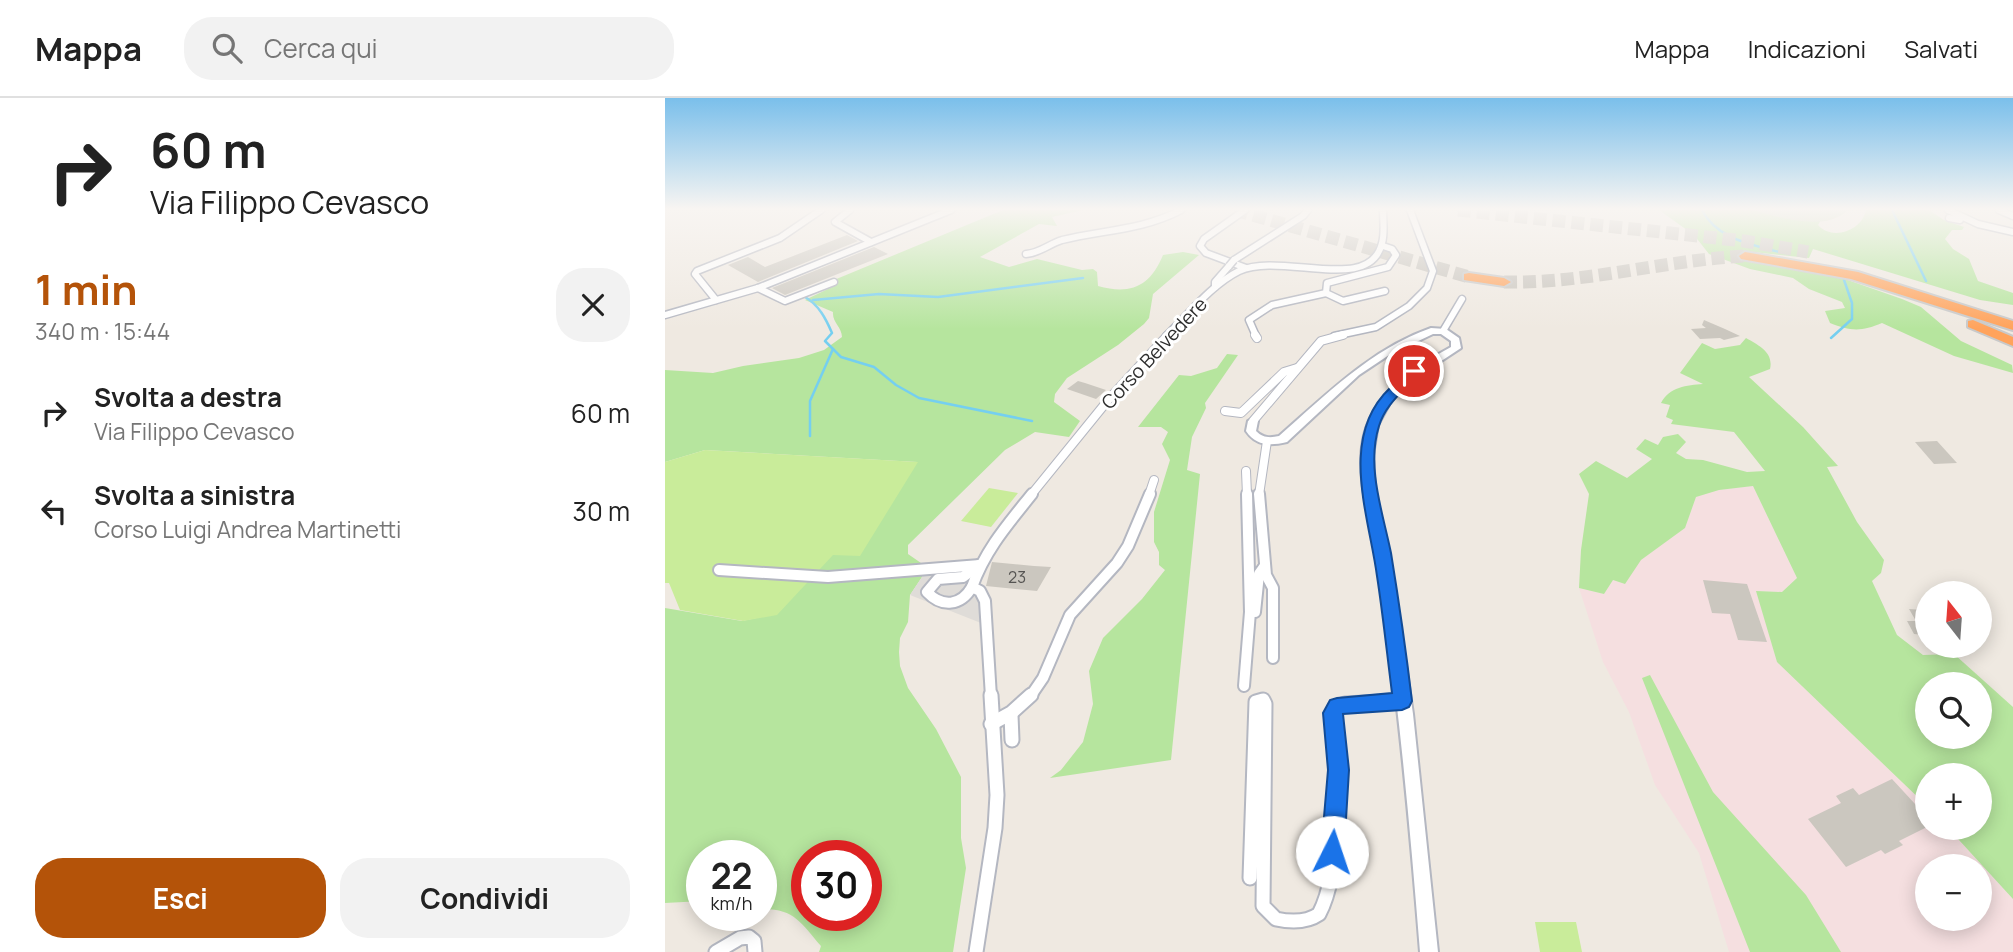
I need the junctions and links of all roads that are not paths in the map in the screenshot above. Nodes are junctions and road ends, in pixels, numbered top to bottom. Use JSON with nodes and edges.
{"nodes":[{"id":1,"x":750,"y":250,"type":"edge"},
{"id":2,"x":852,"y":250,"type":"edge"},
{"id":3,"x":1043,"y":250,"type":"edge"},
{"id":4,"x":1203,"y":250,"type":"edge"},
{"id":5,"x":1252,"y":250,"type":"edge"},
{"id":6,"x":1380,"y":250,"type":"edge"},
{"id":7,"x":1390,"y":250,"type":"edge"},
{"id":8,"x":1423,"y":250,"type":"edge"},
{"id":9,"x":1808,"y":252,"type":"tunnel mouth"},
{"id":10,"x":1026,"y":254,"type":"dead end"},
{"id":11,"x":1745,"y":256,"type":"tunnel mouth"},
{"id":12,"x":1246,"y":268,"type":"junction"},
{"id":13,"x":1469,"y":277,"type":"tunnel mouth"},
{"id":14,"x":834,"y":282,"type":"dead end"},
{"id":15,"x":1504,"y":282,"type":"tunnel mouth"},
{"id":16,"x":758,"y":288,"type":"junction"},
{"id":17,"x":1215,"y":288,"type":"junction"},
{"id":18,"x":1385,"y":291,"type":"dead end"},
{"id":19,"x":1326,"y":293,"type":"junction"},
{"id":20,"x":1462,"y":299,"type":"dead end"},
{"id":21,"x":716,"y":300,"type":"junction"},
{"id":22,"x":1929,"y":301,"type":"junction"},
{"id":23,"x":2009,"y":311,"type":"edge"},
{"id":24,"x":665,"y":315,"type":"edge"},
{"id":25,"x":2013,"y":326,"type":"edge"},
{"id":26,"x":1443,"y":331,"type":"junction"},
{"id":27,"x":1257,"y":338,"type":"dead end"},
{"id":28,"x":2013,"y":342,"type":"edge"},
{"id":29,"x":1297,"y":368,"type":"junction"},
{"id":30,"x":1225,"y":411,"type":"dead end"},
{"id":31,"x":1253,"y":421,"type":"joint"},
{"id":32,"x":1267,"y":441,"type":"junction"},
{"id":33,"x":1246,"y":471,"type":"dead end"},
{"id":34,"x":1154,"y":480,"type":"dead end"},
{"id":35,"x":979,"y":565,"type":"junction"},
{"id":36,"x":1265,"y":567,"type":"junction"},
{"id":37,"x":719,"y":570,"type":"dead end"},
{"id":38,"x":976,"y":589,"type":"junction"},
{"id":39,"x":1250,"y":612,"type":"junction"},
{"id":40,"x":1273,"y":658,"type":"dead end"},
{"id":41,"x":1244,"y":686,"type":"dead end"},
{"id":42,"x":1402,"y":701,"type":"junction"},
{"id":43,"x":1011,"y":715,"type":"junction"},
{"id":44,"x":991,"y":724,"type":"junction"},
{"id":45,"x":1012,"y":740,"type":"dead end"},
{"id":46,"x":1250,"y":878,"type":"dead end"},
{"id":47,"x":716,"y":952,"type":"edge"},
{"id":48,"x":755,"y":952,"type":"edge"},
{"id":49,"x":976,"y":952,"type":"edge"},
{"id":50,"x":1429,"y":952,"type":"edge"}],
"edges":[{"from":1,"to":21,"type":"street"},
{"from":2,"to":16,"type":"street"},
{"from":3,"to":10,"type":"street"},
{"from":4,"to":12,"type":"street"},
{"from":5,"to":17,"type":"street"},
{"from":6,"to":12,"type":"street","name":"Corso Belvedere"},
{"from":7,"to":19,"type":"street"},
{"from":8,"to":29,"type":"street"},
{"from":9,"to":23,"type":"highway"},
{"from":11,"to":22,"type":"highway"},
{"from":12,"to":17,"type":"street","name":"Corso Belvedere"},
{"from":13,"to":15,"type":"highway"},
{"from":14,"to":16,"type":"street"},
{"from":16,"to":21,"type":"street"},
{"from":17,"to":35,"type":"street","name":"Corso Belvedere"},
{"from":18,"to":19,"type":"street"},
{"from":19,"to":27,"type":"street"},
{"from":20,"to":26,"type":"street"},
{"from":21,"to":24,"type":"street"},
{"from":22,"to":25,"type":"highway"},
{"from":22,"to":28,"type":"highway"},
{"from":26,"to":32,"type":"street"},
{"from":26,"to":42,"type":"street"},
{"from":29,"to":30,"type":"street"},
{"from":29,"to":31,"type":"street"},
{"from":31,"to":32,"type":"street"},
{"from":32,"to":36,"type":"street"},
{"from":33,"to":39,"type":"street"},
{"from":34,"to":43,"type":"street"},
{"from":35,"to":37,"type":"street"},
{"from":35,"to":38,"type":"street","name":"Corso Belvedere"},
{"from":35,"to":38,"type":"street"},
{"from":36,"to":39,"type":"street"},
{"from":36,"to":40,"type":"street"},
{"from":38,"to":44,"type":"street"},
{"from":39,"to":41,"type":"street"},
{"from":42,"to":46,"type":"street"},
{"from":42,"to":50,"type":"street"},
{"from":43,"to":44,"type":"street"},
{"from":43,"to":45,"type":"street"},
{"from":44,"to":49,"type":"street"},
{"from":47,"to":48,"type":"street"}]}
